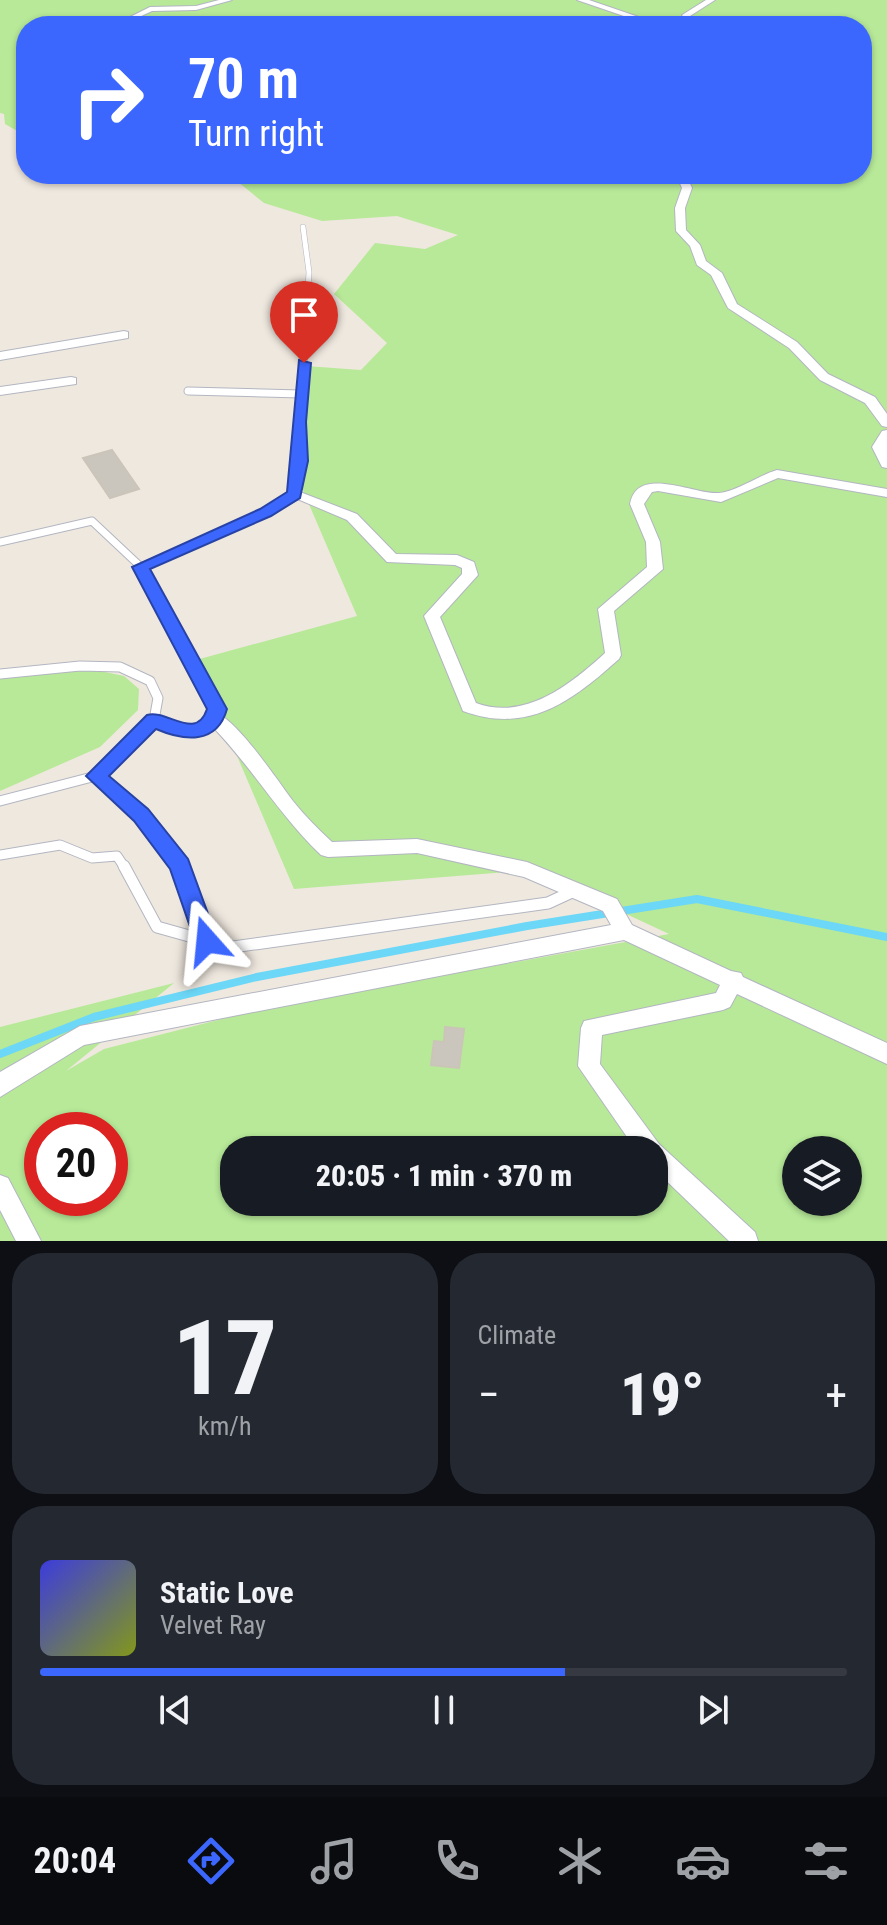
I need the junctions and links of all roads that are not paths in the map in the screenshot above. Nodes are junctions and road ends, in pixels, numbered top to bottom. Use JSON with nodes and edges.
{"nodes":[{"id":1,"x":228,"y":0,"type":"edge"},
{"id":2,"x":581,"y":0,"type":"edge"},
{"id":3,"x":711,"y":0,"type":"edge"},
{"id":4,"x":137,"y":16,"type":"edge"},
{"id":5,"x":630,"y":16,"type":"edge"},
{"id":6,"x":687,"y":16,"type":"edge"},
{"id":7,"x":685,"y":184,"type":"edge"},
{"id":8,"x":303,"y":227,"type":"dead end"},
{"id":9,"x":124,"y":335,"type":"dead end"},
{"id":10,"x":0,"y":356,"type":"edge"},
{"id":11,"x":71,"y":381,"type":"dead end"},
{"id":12,"x":0,"y":391,"type":"edge"},
{"id":13,"x":188,"y":391,"type":"dead end"},
{"id":14,"x":301,"y":394,"type":"junction"},
{"id":15,"x":887,"y":423,"type":"edge"},
{"id":16,"x":887,"y":434,"type":"edge"},
{"id":17,"x":887,"y":464,"type":"edge"},
{"id":18,"x":887,"y":493,"type":"edge"},
{"id":19,"x":295,"y":495,"type":"junction"},
{"id":20,"x":0,"y":542,"type":"edge"},
{"id":21,"x":141,"y":567,"type":"junction"},
{"id":22,"x":0,"y":674,"type":"edge"},
{"id":23,"x":214,"y":718,"type":"junction"},
{"id":24,"x":154,"y":720,"type":"junction"},
{"id":25,"x":96,"y":776,"type":"junction"},
{"id":26,"x":0,"y":801,"type":"edge"},
{"id":27,"x":0,"y":855,"type":"edge"},
{"id":28,"x":575,"y":890,"type":"junction"},
{"id":29,"x":625,"y":931,"type":"junction"},
{"id":30,"x":207,"y":941,"type":"junction"},
{"id":31,"x":734,"y":979,"type":"junction"},
{"id":32,"x":887,"y":1054,"type":"edge"},
{"id":33,"x":0,"y":1087,"type":"edge"},
{"id":34,"x":640,"y":1136,"type":"edge"},
{"id":35,"x":668,"y":1167,"type":"edge"},
{"id":36,"x":0,"y":1186,"type":"edge"},
{"id":37,"x":29,"y":1241,"type":"edge"},
{"id":38,"x":746,"y":1241,"type":"edge"}],
"edges":[{"from":1,"to":4,"type":"street"},
{"from":2,"to":5,"type":"street"},
{"from":3,"to":6,"type":"street"},
{"from":7,"to":15,"type":"street"},
{"from":8,"to":14,"type":"lane"},
{"from":9,"to":10,"type":"street"},
{"from":11,"to":12,"type":"street"},
{"from":13,"to":14,"type":"lane"},
{"from":14,"to":19,"type":"lane"},
{"from":16,"to":17,"type":"street"},
{"from":18,"to":19,"type":"street"},
{"from":19,"to":21,"type":"lane"},
{"from":20,"to":21,"type":"lane"},
{"from":21,"to":23,"type":"lane"},
{"from":22,"to":24,"type":"lane"},
{"from":23,"to":24,"type":"lane"},
{"from":23,"to":28,"type":"street"},
{"from":24,"to":25,"type":"lane"},
{"from":25,"to":26,"type":"lane"},
{"from":25,"to":30,"type":"lane"},
{"from":27,"to":30,"type":"lane"},
{"from":28,"to":29,"type":"street"},
{"from":28,"to":30,"type":"lane"},
{"from":29,"to":31,"type":"street"},
{"from":29,"to":33,"type":"street"},
{"from":31,"to":32,"type":"street"},
{"from":31,"to":34,"type":"street"},
{"from":35,"to":38,"type":"street"},
{"from":36,"to":37,"type":"street"}]}
